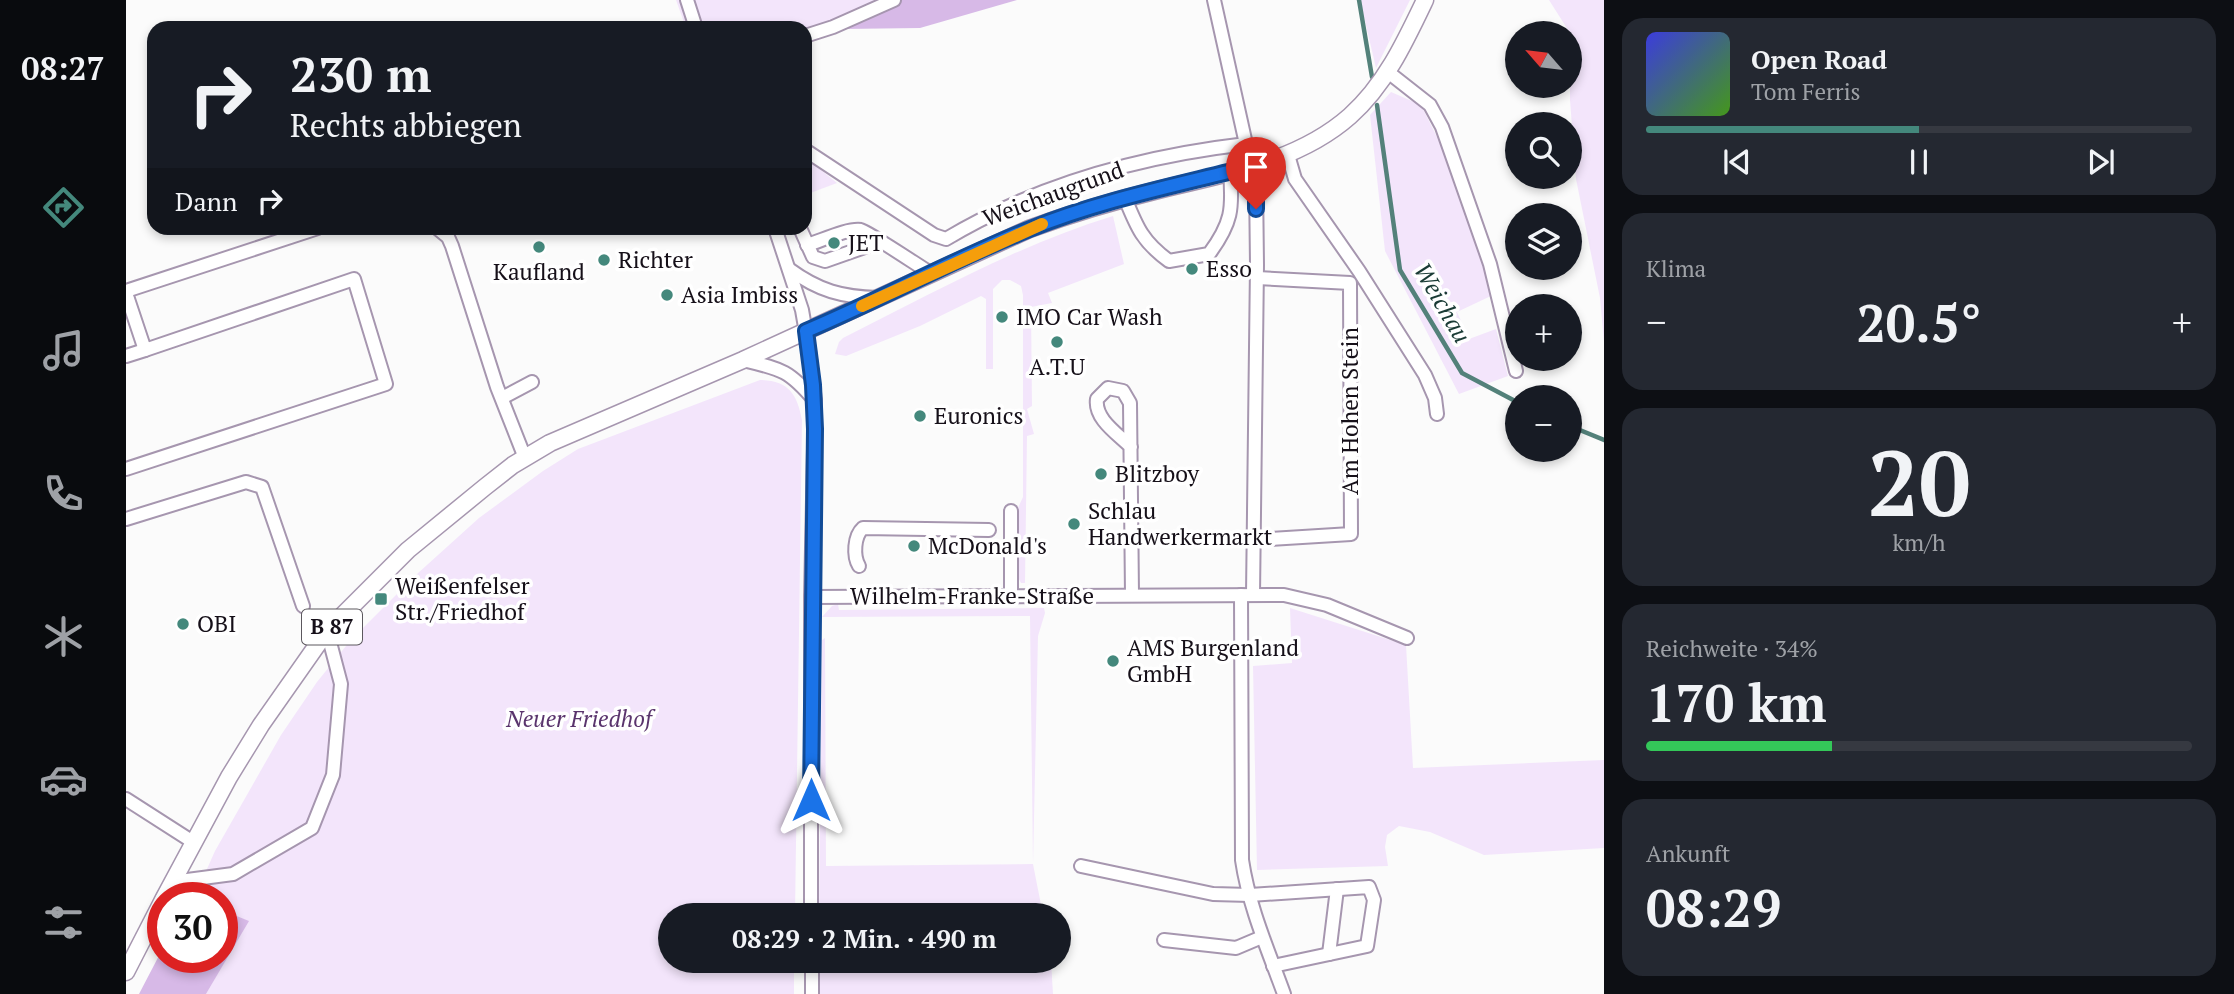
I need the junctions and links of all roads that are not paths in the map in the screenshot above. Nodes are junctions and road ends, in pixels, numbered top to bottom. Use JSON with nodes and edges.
{"nodes":[{"id":1,"x":687,"y":0,"type":"edge"},
{"id":2,"x":894,"y":0,"type":"edge"},
{"id":3,"x":1214,"y":0,"type":"edge"},
{"id":4,"x":1425,"y":0,"type":"edge"},
{"id":5,"x":694,"y":21,"type":"edge"},
{"id":6,"x":812,"y":34,"type":"edge"},
{"id":7,"x":1388,"y":72,"type":"junction"},
{"id":8,"x":1245,"y":144,"type":"junction"},
{"id":9,"x":812,"y":155,"type":"edge"},
{"id":10,"x":1289,"y":155,"type":"junction"},
{"id":11,"x":1252,"y":166,"type":"junction"},
{"id":12,"x":1230,"y":172,"type":"junction"},
{"id":13,"x":1125,"y":198,"type":"junction"},
{"id":14,"x":297,"y":235,"type":"edge"},
{"id":15,"x":446,"y":235,"type":"edge"},
{"id":16,"x":777,"y":235,"type":"edge"},
{"id":17,"x":803,"y":235,"type":"edge"},
{"id":18,"x":879,"y":242,"type":"junction"},
{"id":19,"x":807,"y":245,"type":"junction"},
{"id":20,"x":789,"y":269,"type":"junction"},
{"id":21,"x":932,"y":274,"type":"junction"},
{"id":22,"x":1257,"y":278,"type":"junction"},
{"id":23,"x":126,"y":292,"type":"edge"},
{"id":24,"x":878,"y":298,"type":"junction"},
{"id":25,"x":130,"y":315,"type":"edge"},
{"id":26,"x":1505,"y":326,"type":"edge"},
{"id":27,"x":806,"y":331,"type":"junction"},
{"id":28,"x":145,"y":350,"type":"junction"},
{"id":29,"x":126,"y":356,"type":"edge"},
{"id":30,"x":743,"y":360,"type":"junction"},
{"id":31,"x":533,"y":382,"type":"dead end"},
{"id":32,"x":502,"y":398,"type":"junction"},
{"id":33,"x":814,"y":401,"type":"junction"},
{"id":34,"x":1437,"y":414,"type":"dead end"},
{"id":35,"x":1131,"y":447,"type":"dead end"},
{"id":36,"x":525,"y":458,"type":"junction"},
{"id":37,"x":126,"y":469,"type":"edge"},
{"id":38,"x":1011,"y":512,"type":"dead end"},
{"id":39,"x":126,"y":520,"type":"edge"},
{"id":40,"x":989,"y":530,"type":"dead end"},
{"id":41,"x":1253,"y":540,"type":"junction"},
{"id":42,"x":859,"y":566,"type":"dead end"},
{"id":43,"x":1132,"y":594,"type":"junction"},
{"id":44,"x":1011,"y":595,"type":"junction"},
{"id":45,"x":1247,"y":595,"type":"junction"},
{"id":46,"x":811,"y":597,"type":"junction"},
{"id":47,"x":303,"y":606,"type":"dead end"},
{"id":48,"x":327,"y":631,"type":"junction"},
{"id":49,"x":1407,"y":638,"type":"dead end"},
{"id":50,"x":126,"y":799,"type":"edge"},
{"id":51,"x":193,"y":842,"type":"junction"},
{"id":52,"x":1081,"y":866,"type":"dead end"},
{"id":53,"x":172,"y":882,"type":"joint"},
{"id":54,"x":1336,"y":889,"type":"junction"},
{"id":55,"x":1250,"y":895,"type":"junction"},
{"id":56,"x":811,"y":903,"type":"edge"},
{"id":57,"x":147,"y":931,"type":"edge"},
{"id":58,"x":1262,"y":937,"type":"junction"},
{"id":59,"x":1164,"y":940,"type":"dead end"},
{"id":60,"x":1329,"y":954,"type":"junction"},
{"id":61,"x":1273,"y":966,"type":"junction"},
{"id":62,"x":126,"y":972,"type":"edge"},
{"id":63,"x":812,"y":973,"type":"edge"},
{"id":64,"x":812,"y":994,"type":"edge"},
{"id":65,"x":1284,"y":994,"type":"edge"}],
"edges":[{"from":1,"to":5,"type":"street"},
{"from":2,"to":6,"type":"street"},
{"from":3,"to":8,"type":"street"},
{"from":4,"to":7,"type":"main road","number":"B 87"},
{"from":7,"to":10,"type":"main road","number":"B 87"},
{"from":7,"to":26,"type":"street"},
{"from":8,"to":9,"type":"street","name":"Weichaugrund"},
{"from":8,"to":11,"type":"street"},
{"from":10,"to":11,"type":"main road","number":"B 87"},
{"from":10,"to":34,"type":"street"},
{"from":11,"to":12,"type":"main road","number":"B 87"},
{"from":11,"to":22,"type":"street"},
{"from":12,"to":13,"type":"main road","number":"B 87"},
{"from":12,"to":13,"type":"street"},
{"from":13,"to":21,"type":"main road","number":"B 87"},
{"from":14,"to":23,"type":"street"},
{"from":15,"to":32,"type":"street"},
{"from":16,"to":20,"type":"street"},
{"from":17,"to":19,"type":"street"},
{"from":18,"to":19,"type":"street"},
{"from":18,"to":19,"type":"street"},
{"from":18,"to":21,"type":"street"},
{"from":20,"to":24,"type":"street"},
{"from":20,"to":27,"type":"street"},
{"from":21,"to":24,"type":"main road","number":"B 87"},
{"from":22,"to":41,"type":"street"},
{"from":22,"to":41,"type":"street","name":"Am Hohen Stein"},
{"from":23,"to":25,"type":"street"},
{"from":24,"to":27,"type":"main road","number":"B 87"},
{"from":25,"to":28,"type":"street"},
{"from":27,"to":30,"type":"main road","number":"B 87"},
{"from":27,"to":33,"type":"street"},
{"from":28,"to":29,"type":"street"},
{"from":28,"to":37,"type":"street"},
{"from":30,"to":33,"type":"street"},
{"from":30,"to":36,"type":"main road","number":"B 87"},
{"from":31,"to":32,"type":"street"},
{"from":32,"to":36,"type":"street"},
{"from":33,"to":46,"type":"street"},
{"from":35,"to":43,"type":"street"},
{"from":36,"to":48,"type":"main road","number":"B 87"},
{"from":38,"to":44,"type":"street"},
{"from":39,"to":47,"type":"street"},
{"from":40,"to":42,"type":"street"},
{"from":41,"to":45,"type":"street"},
{"from":43,"to":44,"type":"street","name":"Wilhelm-Franke-Straße"},
{"from":43,"to":45,"type":"street","name":"Wilhelm-Franke-Straße"},
{"from":44,"to":46,"type":"street","name":"Wilhelm-Franke-Straße"},
{"from":45,"to":49,"type":"street","name":"Wilhelm-Franke-Straße"},
{"from":45,"to":55,"type":"street"},
{"from":46,"to":56,"type":"street"},
{"from":48,"to":51,"type":"main road","number":"B 87"},
{"from":48,"to":53,"type":"street"},
{"from":50,"to":51,"type":"street"},
{"from":51,"to":53,"type":"main road","number":"B 87"},
{"from":52,"to":55,"type":"street"},
{"from":54,"to":55,"type":"street"},
{"from":54,"to":60,"type":"street"},
{"from":54,"to":60,"type":"street"},
{"from":55,"to":58,"type":"street"},
{"from":57,"to":62,"type":"main road","number":"B 87"},
{"from":58,"to":59,"type":"street"},
{"from":58,"to":61,"type":"street"},
{"from":60,"to":61,"type":"street"},
{"from":61,"to":65,"type":"street"},
{"from":63,"to":64,"type":"street"}]}
